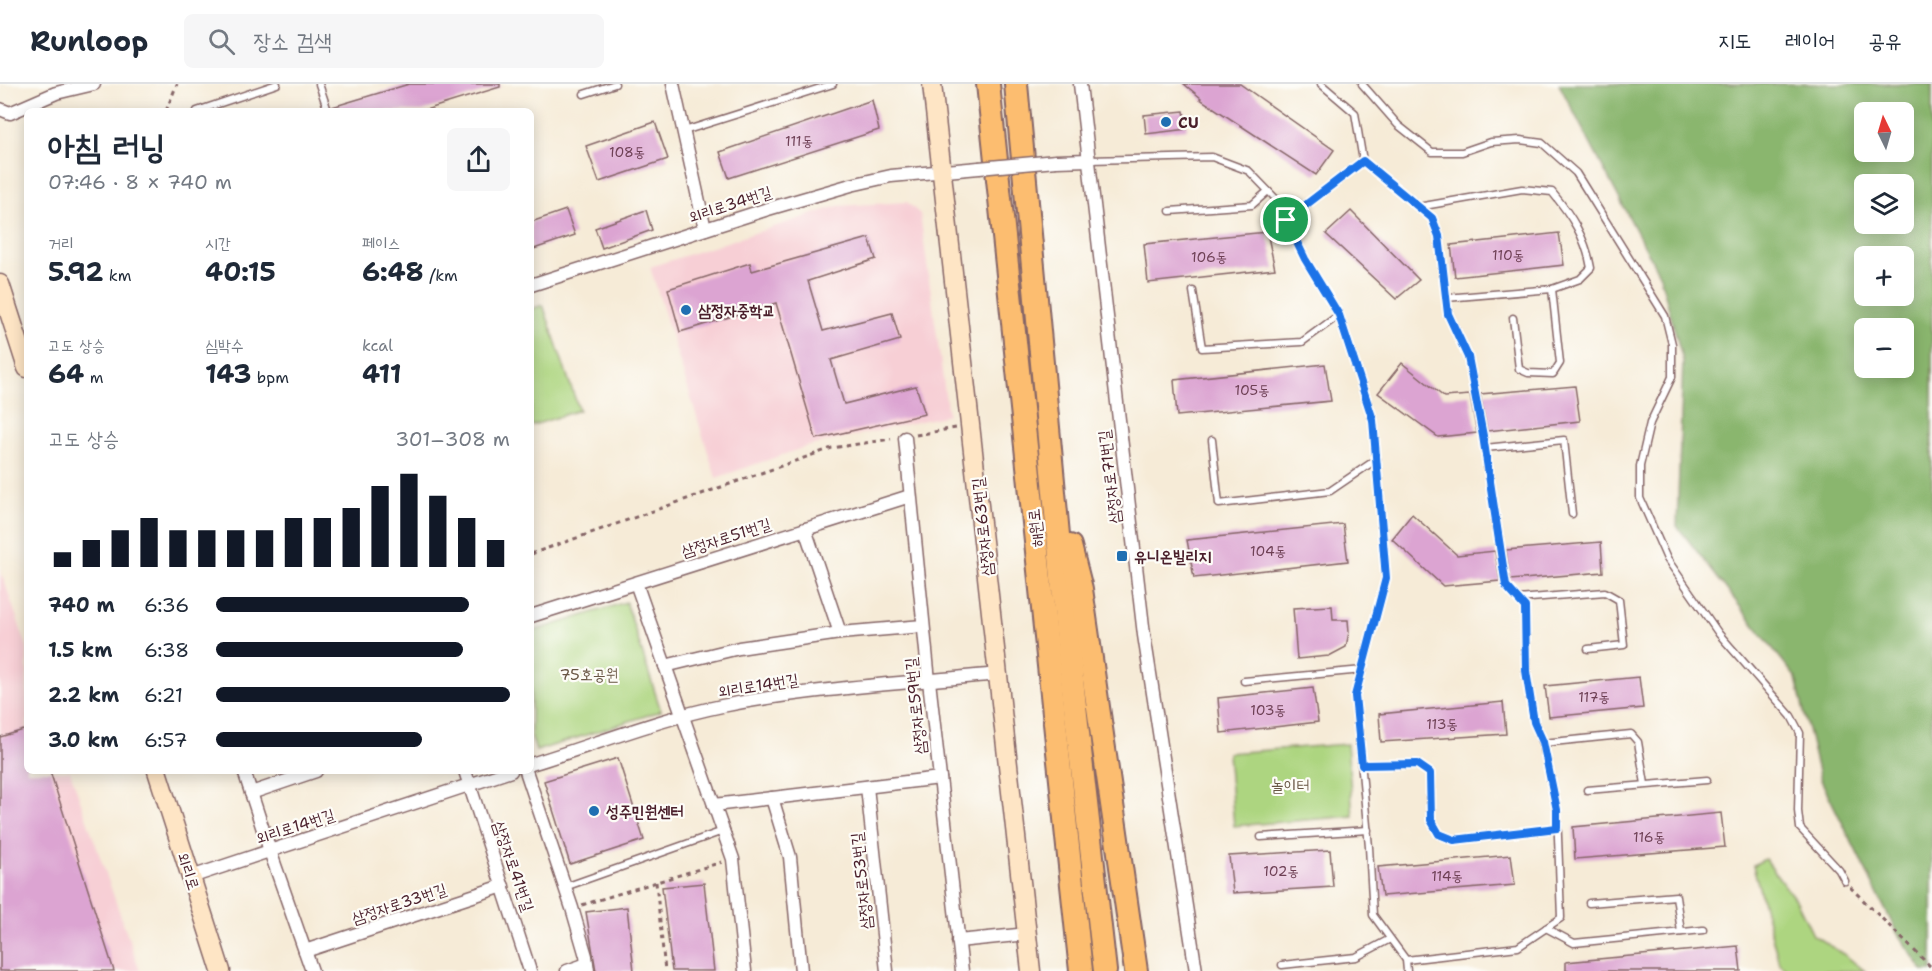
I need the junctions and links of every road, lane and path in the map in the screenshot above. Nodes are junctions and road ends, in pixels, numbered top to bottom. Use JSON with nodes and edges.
{"nodes":[{"id":1,"x":94,"y":84,"type":"edge"},
{"id":2,"x":177,"y":84,"type":"edge"},
{"id":3,"x":277,"y":84,"type":"edge"},
{"id":4,"x":319,"y":84,"type":"edge"},
{"id":5,"x":615,"y":84,"type":"edge"},
{"id":6,"x":672,"y":84,"type":"edge"},
{"id":7,"x":834,"y":84,"type":"edge"},
{"id":8,"x":932,"y":84,"type":"edge"},
{"id":9,"x":988,"y":84,"type":"edge"},
{"id":10,"x":1016,"y":84,"type":"edge"},
{"id":11,"x":1080,"y":84,"type":"edge"},
{"id":12,"x":1321,"y":84,"type":"edge"},
{"id":13,"x":1362,"y":84,"type":"edge"},
{"id":14,"x":584,"y":94,"type":"dead end"},
{"id":15,"x":167,"y":108,"type":"edge"},
{"id":16,"x":206,"y":108,"type":"edge"},
{"id":17,"x":327,"y":108,"type":"edge"},
{"id":18,"x":0,"y":109,"type":"edge"},
{"id":19,"x":683,"y":131,"type":"junction"},
{"id":20,"x":1089,"y":160,"type":"junction"},
{"id":21,"x":1363,"y":161,"type":"junction"},
{"id":22,"x":943,"y":171,"type":"junction"},
{"id":23,"x":1268,"y":191,"type":"junction"},
{"id":24,"x":1418,"y":207,"type":"junction"},
{"id":25,"x":1170,"y":211,"type":"dead end"},
{"id":26,"x":1286,"y":220,"type":"junction"},
{"id":27,"x":705,"y":229,"type":"junction"},
{"id":28,"x":0,"y":284,"type":"edge"},
{"id":29,"x":534,"y":284,"type":"edge"},
{"id":30,"x":1552,"y":289,"type":"junction"},
{"id":31,"x":1193,"y":291,"type":"dead end"},
{"id":32,"x":1446,"y":298,"type":"junction"},
{"id":33,"x":1339,"y":315,"type":"junction"},
{"id":34,"x":1513,"y":318,"type":"dead end"},
{"id":35,"x":24,"y":359,"type":"edge"},
{"id":36,"x":904,"y":438,"type":"dead end"},
{"id":37,"x":1212,"y":440,"type":"dead end"},
{"id":38,"x":832,"y":448,"type":"dead end"},
{"id":39,"x":1485,"y":448,"type":"junction"},
{"id":40,"x":1377,"y":459,"type":"junction"},
{"id":41,"x":1053,"y":483,"type":"junction"},
{"id":42,"x":910,"y":496,"type":"junction"},
{"id":43,"x":1572,"y":514,"type":"dead end"},
{"id":44,"x":805,"y":529,"type":"junction"},
{"id":45,"x":534,"y":553,"type":"edge"},
{"id":46,"x":636,"y":583,"type":"junction"},
{"id":47,"x":1518,"y":599,"type":"junction"},
{"id":48,"x":534,"y":615,"type":"edge"},
{"id":49,"x":923,"y":626,"type":"junction"},
{"id":50,"x":840,"y":633,"type":"junction"},
{"id":51,"x":1588,"y":649,"type":"dead end"},
{"id":52,"x":665,"y":666,"type":"junction"},
{"id":53,"x":1363,"y":670,"type":"junction"},
{"id":54,"x":998,"y":674,"type":"junction"},
{"id":55,"x":929,"y":681,"type":"junction"},
{"id":56,"x":1244,"y":681,"type":"dead end"},
{"id":57,"x":683,"y":716,"type":"junction"},
{"id":58,"x":1543,"y":742,"type":"junction"},
{"id":59,"x":534,"y":763,"type":"edge"},
{"id":60,"x":1362,"y":765,"type":"junction"},
{"id":61,"x":158,"y":774,"type":"edge"},
{"id":62,"x":245,"y":774,"type":"edge"},
{"id":63,"x":307,"y":774,"type":"edge"},
{"id":64,"x":466,"y":774,"type":"edge"},
{"id":65,"x":502,"y":774,"type":"edge"},
{"id":66,"x":527,"y":774,"type":"edge"},
{"id":67,"x":940,"y":778,"type":"junction"},
{"id":68,"x":1707,"y":780,"type":"dead end"},
{"id":69,"x":1645,"y":784,"type":"junction"},
{"id":70,"x":469,"y":785,"type":"junction"},
{"id":71,"x":867,"y":787,"type":"junction"},
{"id":72,"x":1587,"y":790,"type":"dead end"},
{"id":73,"x":251,"y":793,"type":"junction"},
{"id":74,"x":772,"y":798,"type":"junction"},
{"id":75,"x":714,"y":805,"type":"junction"},
{"id":76,"x":1557,"y":828,"type":"junction"},
{"id":77,"x":1368,"y":830,"type":"junction"},
{"id":78,"x":723,"y":831,"type":"junction"},
{"id":79,"x":1261,"y":837,"type":"dead end"},
{"id":80,"x":270,"y":851,"type":"junction"},
{"id":81,"x":733,"y":859,"type":"junction"},
{"id":82,"x":191,"y":877,"type":"junction"},
{"id":83,"x":1845,"y":881,"type":"joint"},
{"id":84,"x":656,"y":882,"type":"junction"},
{"id":85,"x":503,"y":886,"type":"junction"},
{"id":86,"x":565,"y":887,"type":"junction"},
{"id":87,"x":1589,"y":903,"type":"dead end"},
{"id":88,"x":572,"y":908,"type":"junction"},
{"id":89,"x":1546,"y":928,"type":"junction"},
{"id":90,"x":1703,"y":930,"type":"dead end"},
{"id":91,"x":1681,"y":932,"type":"junction"},
{"id":92,"x":1027,"y":934,"type":"junction"},
{"id":93,"x":1390,"y":939,"type":"junction"},
{"id":94,"x":958,"y":941,"type":"junction"},
{"id":95,"x":305,"y":951,"type":"junction"},
{"id":96,"x":1406,"y":960,"type":"junction"},
{"id":97,"x":1282,"y":965,"type":"dead end"},
{"id":98,"x":587,"y":968,"type":"edge"},
{"id":99,"x":1932,"y":968,"type":"edge"},
{"id":100,"x":221,"y":971,"type":"edge"},
{"id":101,"x":312,"y":971,"type":"edge"},
{"id":102,"x":530,"y":971,"type":"edge"},
{"id":103,"x":567,"y":971,"type":"edge"},
{"id":104,"x":665,"y":971,"type":"edge"},
{"id":105,"x":745,"y":971,"type":"edge"},
{"id":106,"x":801,"y":971,"type":"edge"},
{"id":107,"x":887,"y":971,"type":"edge"},
{"id":108,"x":962,"y":971,"type":"edge"},
{"id":109,"x":1031,"y":971,"type":"edge"},
{"id":110,"x":1081,"y":971,"type":"edge"},
{"id":111,"x":1105,"y":971,"type":"edge"},
{"id":112,"x":1136,"y":971,"type":"edge"},
{"id":113,"x":1196,"y":971,"type":"edge"},
{"id":114,"x":1407,"y":971,"type":"edge"}],
"edges":[{"from":1,"to":18,"type":"street"},
{"from":2,"to":15,"type":"path"},
{"from":3,"to":16,"type":"lane"},
{"from":4,"to":17,"type":"lane"},
{"from":5,"to":14,"type":"lane"},
{"from":6,"to":19,"type":"street"},
{"from":7,"to":19,"type":"lane"},
{"from":8,"to":22,"type":"street","name":"삼정자로63번길"},
{"from":9,"to":110,"type":"highway","name":"해원로"},
{"from":10,"to":41,"type":"highway","name":"해원로"},
{"from":11,"to":20,"type":"street","name":"삼정자로71번길"},
{"from":12,"to":21,"type":"lane"},
{"from":13,"to":83,"type":"lane"},
{"from":19,"to":27,"type":"street"},
{"from":20,"to":22,"type":"street","name":"외리로34번길","bridge":true},
{"from":20,"to":23,"type":"lane"},
{"from":20,"to":113,"type":"street","name":"삼정자로71번길"},
{"from":21,"to":24,"type":"lane"},
{"from":21,"to":26,"type":"lane"},
{"from":22,"to":27,"type":"street","name":"외리로34번길"},
{"from":22,"to":54,"type":"street","name":"삼정자로63번길"},
{"from":23,"to":25,"type":"lane"},
{"from":23,"to":26,"type":"lane"},
{"from":24,"to":30,"type":"lane"},
{"from":24,"to":32,"type":"lane"},
{"from":26,"to":33,"type":"lane"},
{"from":27,"to":29,"type":"street","name":"외리로34번길"},
{"from":28,"to":35,"type":"street"},
{"from":30,"to":32,"type":"lane"},
{"from":30,"to":34,"type":"lane"},
{"from":31,"to":33,"type":"lane"},
{"from":32,"to":39,"type":"lane"},
{"from":33,"to":40,"type":"lane"},
{"from":36,"to":42,"type":"street","name":"삼정자로59번길"},
{"from":37,"to":40,"type":"lane"},
{"from":38,"to":45,"type":"path"},
{"from":39,"to":43,"type":"lane"},
{"from":39,"to":47,"type":"lane"},
{"from":40,"to":53,"type":"lane"},
{"from":41,"to":111,"type":"highway","name":"해원로"},
{"from":41,"to":112,"type":"highway"},
{"from":42,"to":44,"type":"street","name":"삼정자로51번길"},
{"from":42,"to":49,"type":"street","name":"삼정자로59번길"},
{"from":44,"to":46,"type":"street","name":"삼정자로51번길"},
{"from":44,"to":50,"type":"street"},
{"from":46,"to":48,"type":"street","name":"삼정자로51번길"},
{"from":46,"to":52,"type":"street"},
{"from":47,"to":51,"type":"lane"},
{"from":47,"to":58,"type":"lane"},
{"from":49,"to":50,"type":"street"},
{"from":49,"to":55,"type":"street","name":"삼정자로59번길"},
{"from":50,"to":52,"type":"street"},
{"from":52,"to":57,"type":"street"},
{"from":53,"to":56,"type":"lane"},
{"from":53,"to":60,"type":"lane"},
{"from":54,"to":55,"type":"street","name":"외리로14번길"},
{"from":54,"to":92,"type":"street","name":"삼정자로63번길"},
{"from":55,"to":57,"type":"street","name":"외리로14번길"},
{"from":55,"to":67,"type":"street","name":"삼정자로59번길"},
{"from":57,"to":59,"type":"street","name":"외리로14번길"},
{"from":57,"to":75,"type":"street"},
{"from":58,"to":69,"type":"lane"},
{"from":58,"to":76,"type":"lane"},
{"from":60,"to":76,"type":"lane"},
{"from":60,"to":77,"type":"lane"},
{"from":61,"to":82,"type":"street","name":"외리로"},
{"from":62,"to":73,"type":"street"},
{"from":63,"to":73,"type":"street"},
{"from":64,"to":70,"type":"street","name":"삼정자로41번길"},
{"from":65,"to":70,"type":"street","name":"외리로14번길"},
{"from":66,"to":86,"type":"street"},
{"from":67,"to":71,"type":"street"},
{"from":67,"to":94,"type":"street","name":"삼정자로59번길"},
{"from":68,"to":69,"type":"lane"},
{"from":69,"to":72,"type":"lane"},
{"from":70,"to":80,"type":"street","name":"외리로14번길"},
{"from":70,"to":85,"type":"street","name":"삼정자로41번길"},
{"from":71,"to":74,"type":"street"},
{"from":71,"to":107,"type":"street","name":"삼정자로53번길"},
{"from":73,"to":80,"type":"street"},
{"from":74,"to":75,"type":"street"},
{"from":74,"to":106,"type":"street"},
{"from":75,"to":78,"type":"street"},
{"from":76,"to":89,"type":"lane"},
{"from":77,"to":79,"type":"lane"},
{"from":77,"to":93,"type":"lane"},
{"from":78,"to":81,"type":"street"},
{"from":78,"to":86,"type":"lane"},
{"from":80,"to":82,"type":"street","name":"외리로14번길"},
{"from":80,"to":95,"type":"street"},
{"from":81,"to":84,"type":"path"},
{"from":81,"to":105,"type":"street"},
{"from":82,"to":100,"type":"street","name":"외리로"},
{"from":83,"to":99,"type":"path"},
{"from":84,"to":88,"type":"path"},
{"from":84,"to":104,"type":"path"},
{"from":85,"to":95,"type":"street","name":"삼정자로33번길"},
{"from":85,"to":102,"type":"street","name":"삼정자로41번길"},
{"from":86,"to":88,"type":"street"},
{"from":87,"to":91,"type":"lane"},
{"from":88,"to":98,"type":"street"},
{"from":89,"to":91,"type":"lane"},
{"from":89,"to":96,"type":"lane"},
{"from":90,"to":91,"type":"lane"},
{"from":92,"to":94,"type":"street"},
{"from":92,"to":109,"type":"street","name":"삼정자로63번길"},
{"from":93,"to":96,"type":"lane"},
{"from":93,"to":97,"type":"lane"},
{"from":94,"to":108,"type":"street","name":"삼정자로59번길"},
{"from":95,"to":101,"type":"street"},
{"from":96,"to":114,"type":"lane"},
{"from":98,"to":103,"type":"street"}]}
